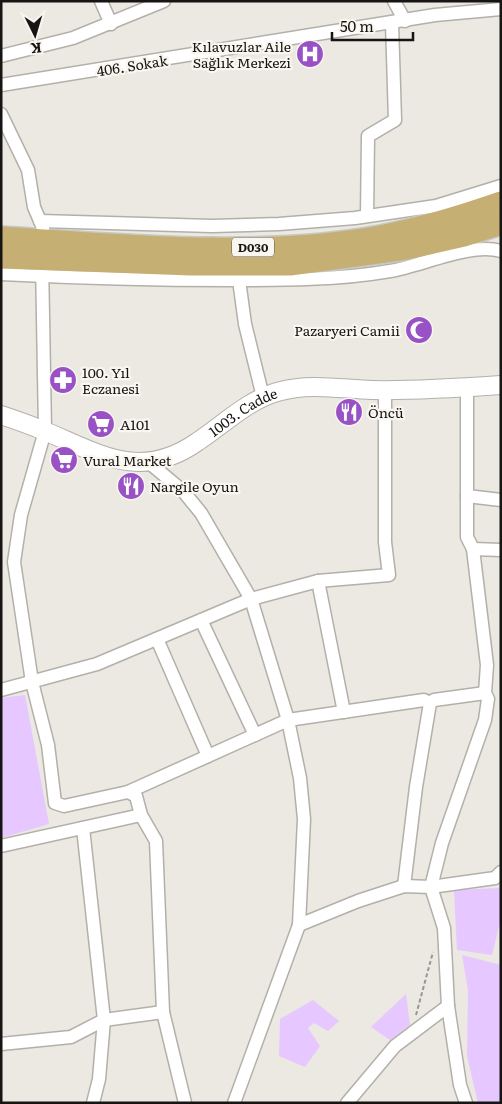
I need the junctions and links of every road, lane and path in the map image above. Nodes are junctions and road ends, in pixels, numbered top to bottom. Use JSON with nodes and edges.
{"nodes":[{"id":1,"x":101,"y":1,"type":"edge"},
{"id":2,"x":164,"y":1,"type":"edge"},
{"id":3,"x":394,"y":1,"type":"edge"},
{"id":4,"x":406,"y":1,"type":"edge"},
{"id":5,"x":499,"y":7,"type":"edge"},
{"id":6,"x":405,"y":21,"type":"junction"},
{"id":7,"x":392,"y":23,"type":"junction"},
{"id":8,"x":111,"y":24,"type":"junction"},
{"id":9,"x":1,"y":56,"type":"edge"},
{"id":10,"x":1,"y":85,"type":"edge"},
{"id":11,"x":1,"y":114,"type":"edge"},
{"id":12,"x":501,"y":186,"type":"edge"},
{"id":13,"x":501,"y":202,"type":"edge"},
{"id":14,"x":367,"y":216,"type":"junction"},
{"id":15,"x":501,"y":224,"type":"edge"},
{"id":16,"x":1,"y":237,"type":"edge"},
{"id":17,"x":43,"y":249,"type":"junction"},
{"id":18,"x":501,"y":251,"type":"edge"},
{"id":19,"x":1,"y":258,"type":"edge"},
{"id":20,"x":1,"y":274,"type":"edge"},
{"id":21,"x":240,"y":280,"type":"junction"},
{"id":22,"x":501,"y":384,"type":"edge"},
{"id":23,"x":467,"y":388,"type":"junction"},
{"id":24,"x":385,"y":390,"type":"junction"},
{"id":25,"x":263,"y":397,"type":"junction"},
{"id":26,"x":1,"y":415,"type":"edge"},
{"id":27,"x":46,"y":431,"type":"junction"},
{"id":28,"x":147,"y":461,"type":"junction"},
{"id":29,"x":466,"y":496,"type":"junction"},
{"id":30,"x":501,"y":500,"type":"edge"},
{"id":31,"x":473,"y":549,"type":"junction"},
{"id":32,"x":501,"y":550,"type":"edge"},
{"id":33,"x":318,"y":581,"type":"junction"},
{"id":34,"x":251,"y":600,"type":"junction"},
{"id":35,"x":201,"y":620,"type":"junction"},
{"id":36,"x":157,"y":639,"type":"junction"},
{"id":37,"x":32,"y":682,"type":"junction"},
{"id":38,"x":1,"y":690,"type":"edge"},
{"id":39,"x":484,"y":693,"type":"junction"},
{"id":40,"x":430,"y":702,"type":"junction"},
{"id":41,"x":344,"y":712,"type":"junction"},
{"id":42,"x":288,"y":720,"type":"junction"},
{"id":43,"x":255,"y":735,"type":"junction"},
{"id":44,"x":208,"y":756,"type":"junction"},
{"id":45,"x":128,"y":792,"type":"junction"},
{"id":46,"x":141,"y":815,"type":"junction"},
{"id":47,"x":82,"y":828,"type":"junction"},
{"id":48,"x":1,"y":846,"type":"edge"},
{"id":49,"x":501,"y":872,"type":"edge"},
{"id":50,"x":404,"y":886,"type":"junction"},
{"id":51,"x":431,"y":887,"type":"junction"},
{"id":52,"x":298,"y":926,"type":"junction"},
{"id":53,"x":434,"y":947,"type":"dead end"},
{"id":54,"x":448,"y":1006,"type":"junction"},
{"id":55,"x":163,"y":1012,"type":"junction"},
{"id":56,"x":104,"y":1020,"type":"junction"},
{"id":57,"x":411,"y":1034,"type":"junction"},
{"id":58,"x":1,"y":1044,"type":"edge"},
{"id":59,"x":93,"y":1103,"type":"edge"},
{"id":60,"x":185,"y":1103,"type":"edge"},
{"id":61,"x":234,"y":1103,"type":"edge"},
{"id":62,"x":347,"y":1103,"type":"edge"},
{"id":63,"x":466,"y":1103,"type":"edge"}],
"edges":[{"from":1,"to":8,"type":"street"},
{"from":2,"to":8,"type":"street"},
{"from":3,"to":6,"type":"street"},
{"from":4,"to":6,"type":"street"},
{"from":5,"to":6,"type":"street","name":"406. Sokak"},
{"from":6,"to":7,"type":"street","name":"406. Sokak"},
{"from":7,"to":10,"type":"street","name":"406. Sokak"},
{"from":7,"to":14,"type":"street"},
{"from":8,"to":9,"type":"street"},
{"from":11,"to":17,"type":"street"},
{"from":12,"to":14,"type":"street"},
{"from":13,"to":17,"type":"highway","number":"D030"},
{"from":14,"to":17,"type":"street"},
{"from":15,"to":17,"type":"highway","number":"D030"},
{"from":16,"to":17,"type":"highway","number":"D030"},
{"from":17,"to":19,"type":"highway","number":"D030"},
{"from":17,"to":20,"type":"street"},
{"from":17,"to":21,"type":"street"},
{"from":17,"to":27,"type":"street"},
{"from":18,"to":21,"type":"street"},
{"from":21,"to":25,"type":"street"},
{"from":22,"to":23,"type":"main road","name":"1003. Cadde"},
{"from":23,"to":24,"type":"main road","name":"1003. Cadde"},
{"from":23,"to":29,"type":"street"},
{"from":24,"to":25,"type":"main road","name":"1003. Cadde"},
{"from":24,"to":33,"type":"street"},
{"from":25,"to":28,"type":"main road","name":"1003. Cadde"},
{"from":26,"to":27,"type":"main road","name":"1003. Cadde"},
{"from":27,"to":28,"type":"main road","name":"1003. Cadde"},
{"from":27,"to":37,"type":"street"},
{"from":28,"to":34,"type":"street"},
{"from":29,"to":30,"type":"street"},
{"from":29,"to":31,"type":"street"},
{"from":31,"to":32,"type":"street"},
{"from":31,"to":39,"type":"street"},
{"from":33,"to":34,"type":"street"},
{"from":33,"to":41,"type":"street"},
{"from":34,"to":35,"type":"street"},
{"from":34,"to":42,"type":"street"},
{"from":35,"to":36,"type":"street"},
{"from":35,"to":43,"type":"street"},
{"from":36,"to":37,"type":"street"},
{"from":36,"to":44,"type":"street"},
{"from":37,"to":38,"type":"street"},
{"from":37,"to":45,"type":"street"},
{"from":39,"to":40,"type":"street"},
{"from":39,"to":51,"type":"street"},
{"from":40,"to":41,"type":"street"},
{"from":40,"to":50,"type":"street"},
{"from":41,"to":42,"type":"street"},
{"from":42,"to":43,"type":"street"},
{"from":42,"to":52,"type":"street"},
{"from":43,"to":44,"type":"street"},
{"from":44,"to":45,"type":"street"},
{"from":45,"to":46,"type":"street"},
{"from":46,"to":47,"type":"street"},
{"from":46,"to":55,"type":"street"},
{"from":47,"to":48,"type":"street"},
{"from":47,"to":56,"type":"street"},
{"from":49,"to":51,"type":"street"},
{"from":50,"to":51,"type":"street"},
{"from":50,"to":52,"type":"street"},
{"from":51,"to":54,"type":"street"},
{"from":52,"to":61,"type":"street"},
{"from":53,"to":57,"type":"path"},
{"from":54,"to":57,"type":"street"},
{"from":54,"to":63,"type":"street"},
{"from":55,"to":56,"type":"street"},
{"from":55,"to":60,"type":"street"},
{"from":56,"to":58,"type":"street"},
{"from":56,"to":59,"type":"street"},
{"from":57,"to":62,"type":"street"}]}
